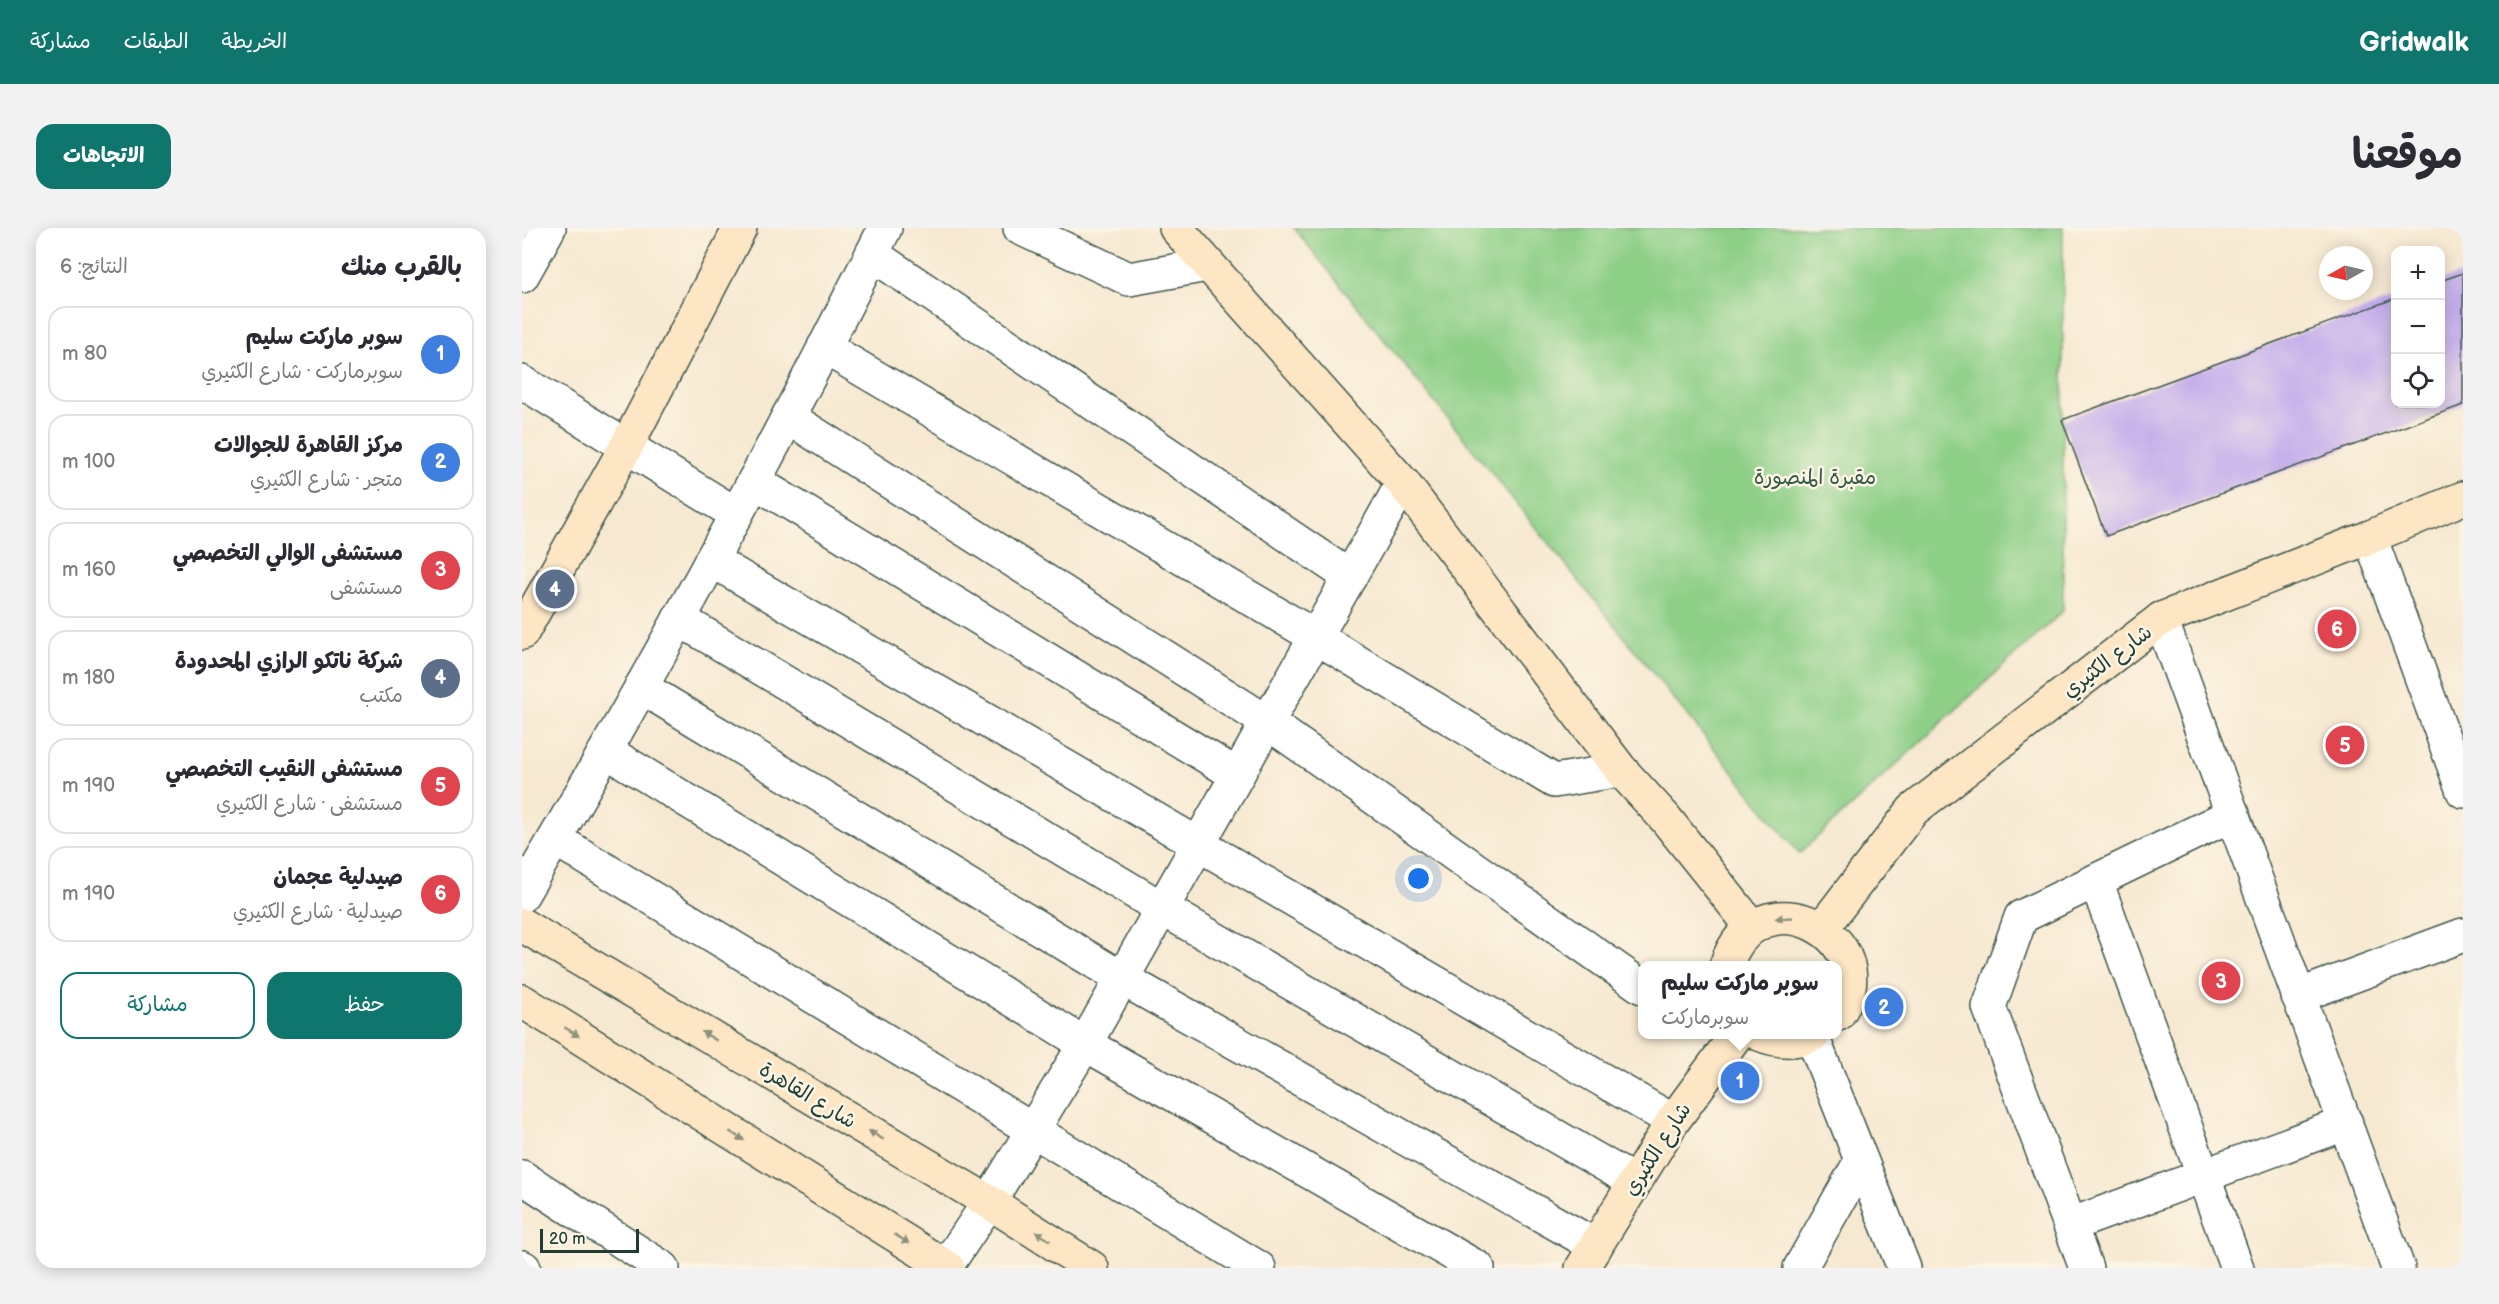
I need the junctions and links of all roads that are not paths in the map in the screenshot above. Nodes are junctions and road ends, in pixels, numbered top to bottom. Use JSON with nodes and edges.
{"nodes":[{"id":1,"x":549,"y":228,"type":"edge"},
{"id":2,"x":740,"y":228,"type":"edge"},
{"id":3,"x":1020,"y":228,"type":"edge"},
{"id":4,"x":1176,"y":228,"type":"edge"},
{"id":5,"x":878,"y":241,"type":"edge"},
{"id":6,"x":525,"y":265,"type":"edge"},
{"id":7,"x":1207,"y":265,"type":"junction"},
{"id":8,"x":824,"y":347,"type":"junction"},
{"id":9,"x":522,"y":382,"type":"edge"},
{"id":10,"x":788,"y":417,"type":"junction"},
{"id":11,"x":627,"y":445,"type":"junction"},
{"id":12,"x":754,"y":481,"type":"junction"},
{"id":13,"x":1403,"y":483,"type":"junction"},
{"id":14,"x":2463,"y":498,"type":"edge"},
{"id":15,"x":736,"y":514,"type":"junction"},
{"id":16,"x":2370,"y":537,"type":"junction"},
{"id":17,"x":711,"y":560,"type":"junction"},
{"id":18,"x":1350,"y":577,"type":"junction"},
{"id":19,"x":679,"y":619,"type":"junction"},
{"id":20,"x":2162,"y":619,"type":"junction"},
{"id":21,"x":522,"y":633,"type":"edge"},
{"id":22,"x":1316,"y":637,"type":"junction"},
{"id":23,"x":641,"y":687,"type":"junction"},
{"id":24,"x":1267,"y":722,"type":"junction"},
{"id":25,"x":606,"y":751,"type":"junction"},
{"id":26,"x":1621,"y":770,"type":"junction"},
{"id":27,"x":1237,"y":775,"type":"junction"},
{"id":28,"x":2463,"y":791,"type":"edge"},
{"id":29,"x":2233,"y":814,"type":"junction"},
{"id":30,"x":555,"y":839,"type":"junction"},
{"id":31,"x":1199,"y":844,"type":"junction"},
{"id":32,"x":2096,"y":880,"type":"junction"},
{"id":33,"x":522,"y":895,"type":"edge"},
{"id":34,"x":1163,"y":909,"type":"junction"},
{"id":35,"x":522,"y":925,"type":"edge"},
{"id":36,"x":1752,"y":927,"type":"junction"},
{"id":37,"x":1822,"y":928,"type":"junction"},
{"id":38,"x":2463,"y":935,"type":"edge"},
{"id":39,"x":1728,"y":961,"type":"edge"},
{"id":40,"x":1123,"y":979,"type":"junction"},
{"id":41,"x":1638,"y":984,"type":"edge"},
{"id":42,"x":2298,"y":996,"type":"junction"},
{"id":43,"x":522,"y":1001,"type":"edge"},
{"id":44,"x":1842,"y":1005,"type":"edge"},
{"id":45,"x":1725,"y":1039,"type":"edge"},
{"id":46,"x":1773,"y":1039,"type":"edge"},
{"id":47,"x":1801,"y":1039,"type":"edge"},
{"id":48,"x":1815,"y":1039,"type":"edge"},
{"id":49,"x":1085,"y":1044,"type":"junction"},
{"id":50,"x":1673,"y":1121,"type":"junction"},
{"id":51,"x":2346,"y":1124,"type":"junction"},
{"id":52,"x":1034,"y":1130,"type":"junction"},
{"id":53,"x":1862,"y":1161,"type":"junction"},
{"id":54,"x":2205,"y":1175,"type":"junction"},
{"id":55,"x":522,"y":1177,"type":"edge"},
{"id":56,"x":1635,"y":1182,"type":"junction"},
{"id":57,"x":989,"y":1202,"type":"junction"},
{"id":58,"x":2070,"y":1225,"type":"junction"},
{"id":59,"x":1589,"y":1257,"type":"edge"},
{"id":60,"x":946,"y":1267,"type":"edge"},
{"id":61,"x":663,"y":1268,"type":"edge"},
{"id":62,"x":1092,"y":1268,"type":"edge"},
{"id":63,"x":1259,"y":1268,"type":"edge"},
{"id":64,"x":1478,"y":1268,"type":"edge"},
{"id":65,"x":1800,"y":1268,"type":"edge"},
{"id":66,"x":1904,"y":1268,"type":"edge"},
{"id":67,"x":2086,"y":1268,"type":"edge"},
{"id":68,"x":2237,"y":1268,"type":"edge"},
{"id":69,"x":2398,"y":1268,"type":"edge"}],
"edges":[{"from":1,"to":6,"type":"street"},
{"from":2,"to":11,"type":"street"},
{"from":3,"to":7,"type":"street"},
{"from":4,"to":7,"type":"street"},
{"from":5,"to":8,"type":"street"},
{"from":5,"to":18,"type":"street"},
{"from":7,"to":13,"type":"street"},
{"from":8,"to":10,"type":"street"},
{"from":8,"to":22,"type":"street"},
{"from":9,"to":11,"type":"street"},
{"from":10,"to":12,"type":"street"},
{"from":10,"to":24,"type":"street"},
{"from":11,"to":15,"type":"street"},
{"from":11,"to":21,"type":"street"},
{"from":12,"to":15,"type":"street"},
{"from":12,"to":27,"type":"street"},
{"from":13,"to":18,"type":"street"},
{"from":13,"to":26,"type":"street"},
{"from":14,"to":16,"type":"street","name":"شارع الكثيري"},
{"from":15,"to":17,"type":"street"},
{"from":16,"to":20,"type":"street","name":"شارع الكثيري"},
{"from":16,"to":28,"type":"street"},
{"from":17,"to":19,"type":"street"},
{"from":17,"to":31,"type":"street"},
{"from":18,"to":22,"type":"street"},
{"from":19,"to":23,"type":"street"},
{"from":19,"to":34,"type":"street"},
{"from":20,"to":29,"type":"street"},
{"from":20,"to":37,"type":"street","name":"شارع الكثيري"},
{"from":22,"to":24,"type":"street"},
{"from":22,"to":26,"type":"street"},
{"from":23,"to":25,"type":"street"},
{"from":23,"to":40,"type":"street"},
{"from":24,"to":27,"type":"street"},
{"from":24,"to":41,"type":"street"},
{"from":25,"to":30,"type":"street"},
{"from":25,"to":49,"type":"street"},
{"from":26,"to":36,"type":"street"},
{"from":27,"to":31,"type":"street"},
{"from":29,"to":32,"type":"street"},
{"from":29,"to":42,"type":"street"},
{"from":30,"to":33,"type":"street"},
{"from":30,"to":52,"type":"street"},
{"from":31,"to":34,"type":"street"},
{"from":31,"to":50,"type":"street"},
{"from":32,"to":54,"type":"street"},
{"from":32,"to":58,"type":"street"},
{"from":34,"to":40,"type":"street"},
{"from":34,"to":56,"type":"street"},
{"from":57,"to":35,"type":"street","name":"شارع القاهرة","one_way":true},
{"from":37,"to":36,"type":"street","one_way":true},
{"from":36,"to":39,"type":"street"},
{"from":37,"to":44,"type":"street"},
{"from":38,"to":42,"type":"street"},
{"from":40,"to":49,"type":"street"},
{"from":40,"to":59,"type":"street"},
{"from":42,"to":51,"type":"street"},
{"from":43,"to":60,"type":"street","one_way":true},
{"from":45,"to":50,"type":"street","name":"شارع الكثيري"},
{"from":46,"to":47,"type":"street"},
{"from":48,"to":53,"type":"street"},
{"from":49,"to":52,"type":"street"},
{"from":49,"to":64,"type":"street"},
{"from":50,"to":56,"type":"street","name":"شارع الكثيري"},
{"from":51,"to":54,"type":"street"},
{"from":51,"to":69,"type":"street"},
{"from":52,"to":57,"type":"street"},
{"from":52,"to":63,"type":"street"},
{"from":53,"to":65,"type":"street"},
{"from":53,"to":66,"type":"street"},
{"from":54,"to":58,"type":"street"},
{"from":54,"to":68,"type":"street"},
{"from":55,"to":61,"type":"street"},
{"from":56,"to":59,"type":"street","name":"شارع الكثيري"},
{"from":57,"to":60,"type":"street"},
{"from":62,"to":57,"type":"street","name":"شارع القاهرة","one_way":true},
{"from":58,"to":67,"type":"street"}]}
